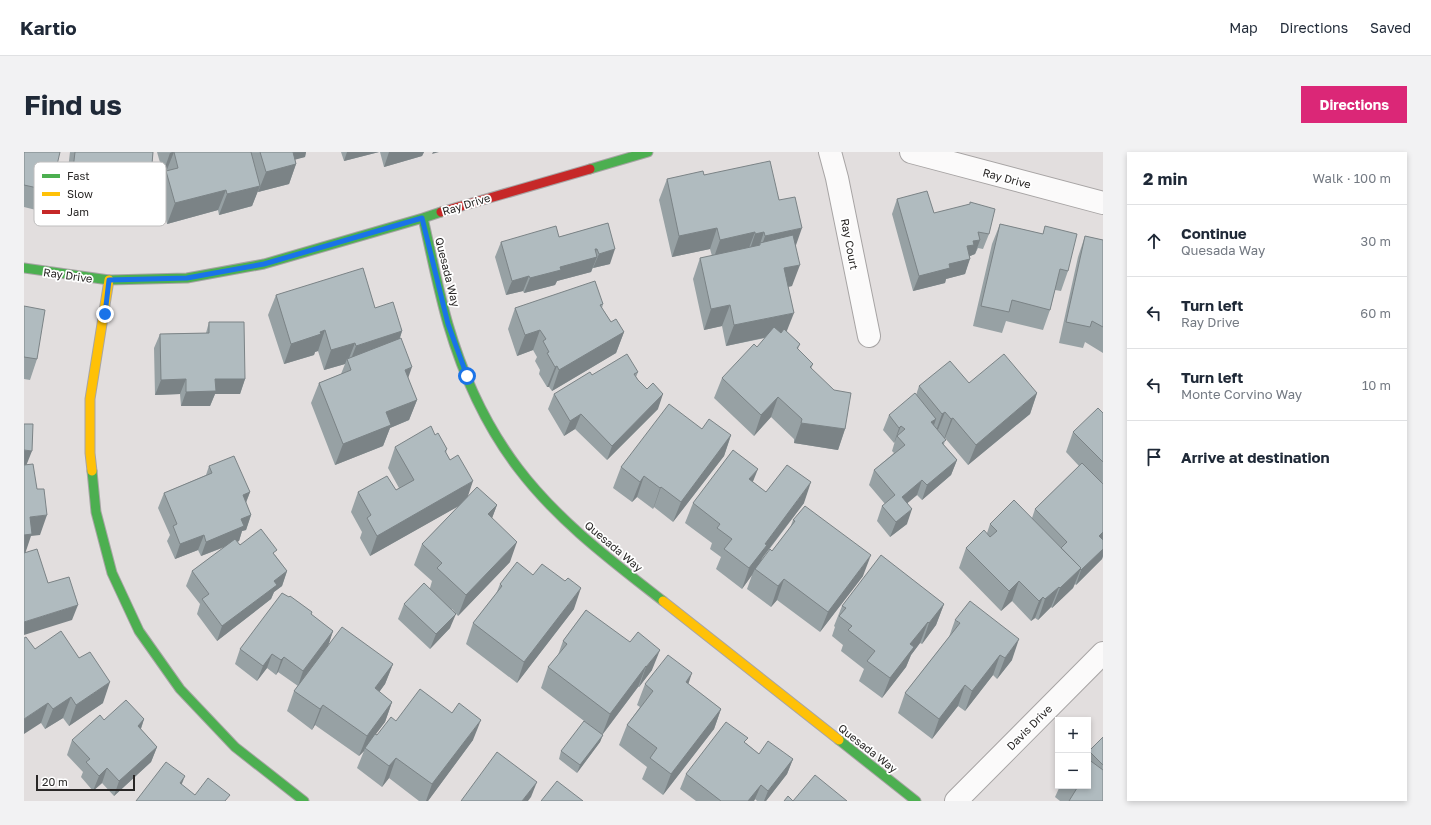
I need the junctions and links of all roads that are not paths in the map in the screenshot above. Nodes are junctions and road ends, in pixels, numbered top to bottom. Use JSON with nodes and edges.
{"nodes":[{"id":1,"x":648,"y":152,"type":"edge"},
{"id":2,"x":830,"y":152,"type":"edge"},
{"id":3,"x":911,"y":152,"type":"edge"},
{"id":4,"x":1103,"y":203,"type":"edge"},
{"id":5,"x":422,"y":218,"type":"junction"},
{"id":6,"x":24,"y":268,"type":"edge"},
{"id":7,"x":109,"y":280,"type":"junction"},
{"id":8,"x":869,"y":336,"type":"dead end"},
{"id":9,"x":1103,"y":653,"type":"edge"},
{"id":10,"x":304,"y":801,"type":"edge"},
{"id":11,"x":916,"y":801,"type":"edge"},
{"id":12,"x":956,"y":801,"type":"edge"}],
"edges":[{"from":1,"to":5,"type":"street","name":"Ray Drive"},
{"from":2,"to":8,"type":"street","name":"Ray Court"},
{"from":3,"to":4,"type":"street","name":"Ray Drive"},
{"from":5,"to":7,"type":"street","name":"Ray Drive"},
{"from":5,"to":11,"type":"street","name":"Quesada Way"},
{"from":6,"to":7,"type":"street","name":"Ray Drive"},
{"from":7,"to":10,"type":"street"},
{"from":9,"to":12,"type":"street","name":"Davis Drive"}]}
